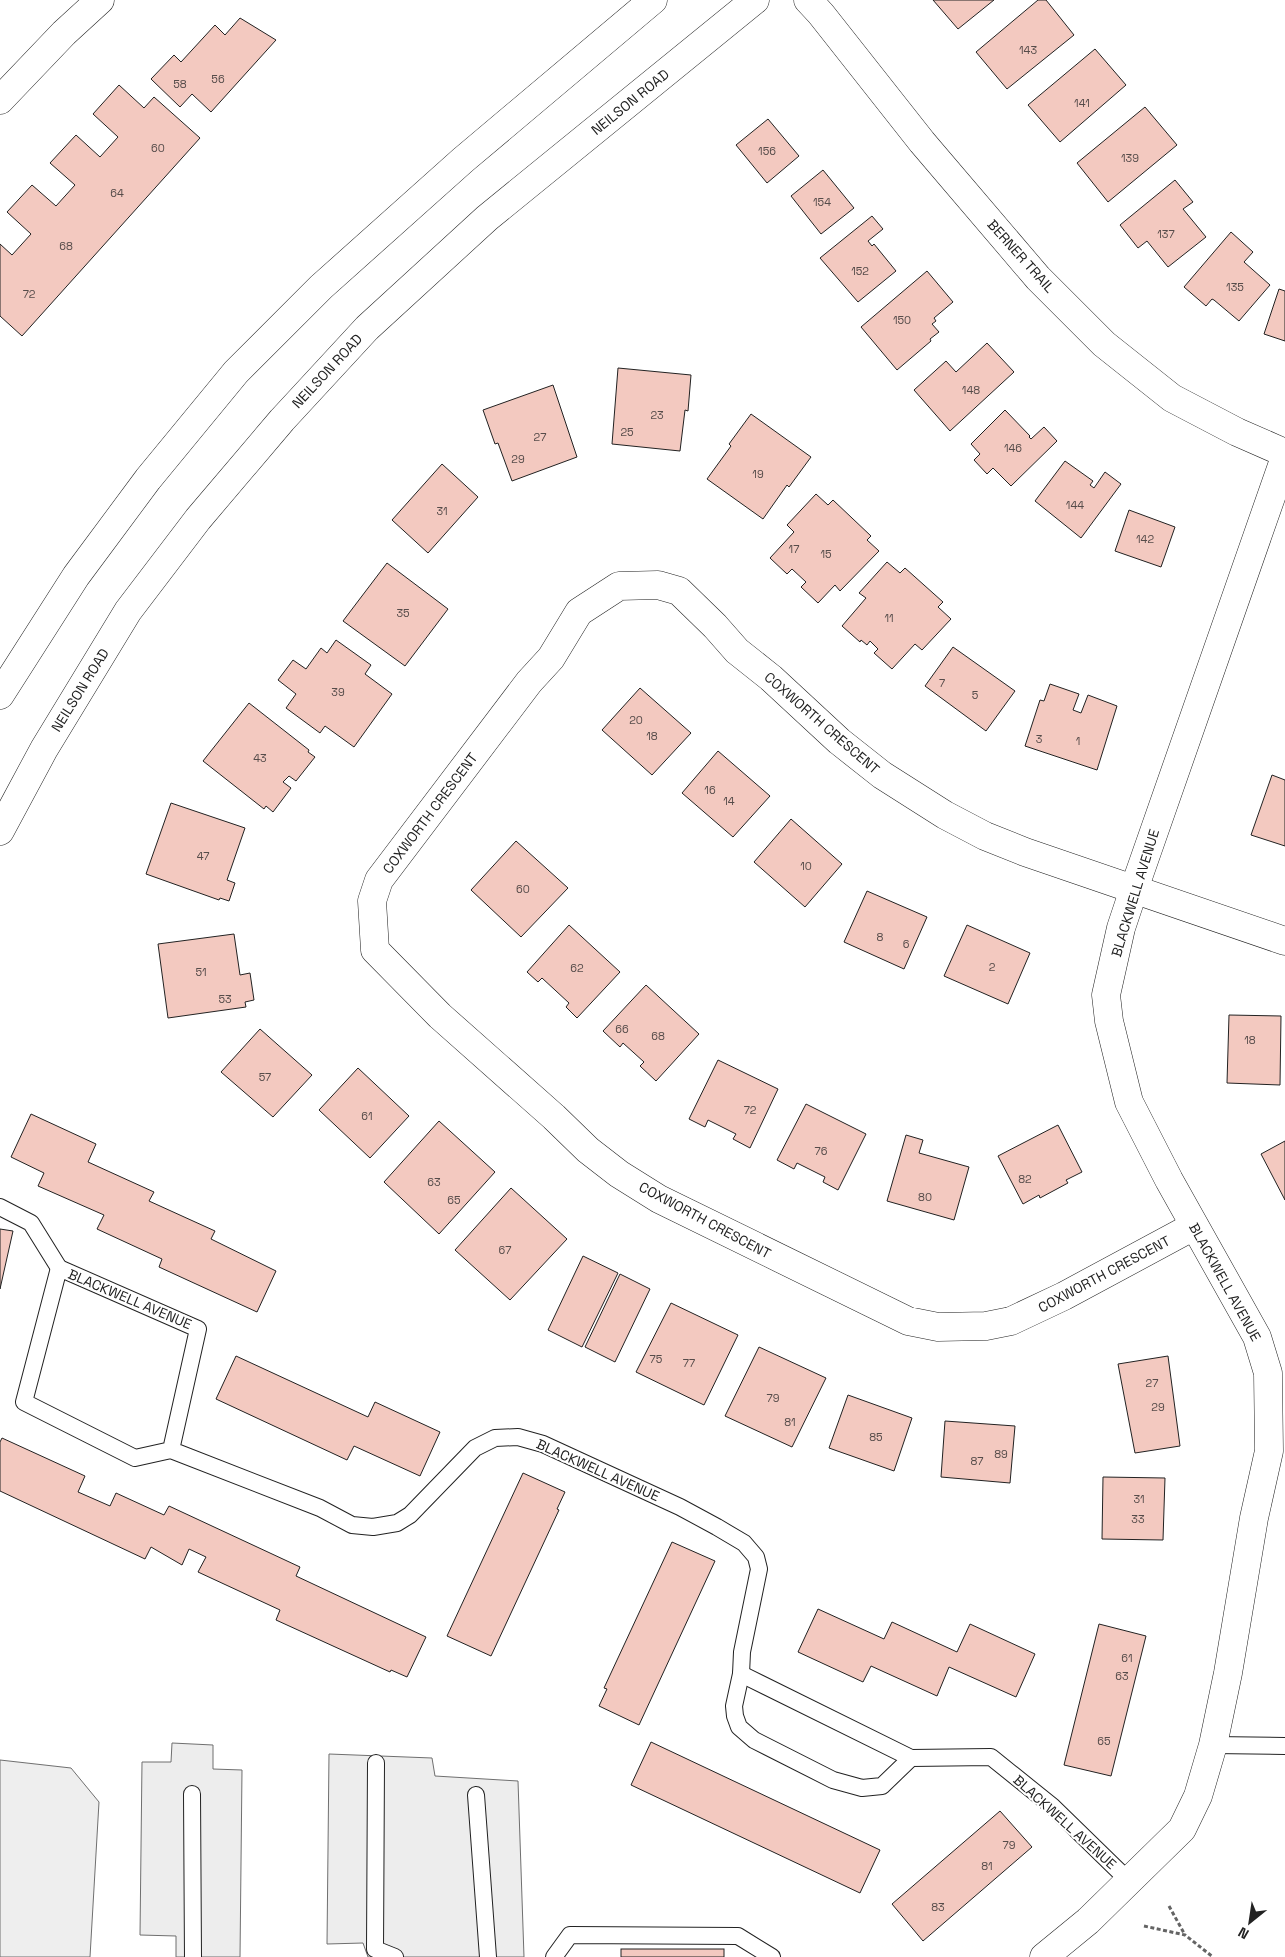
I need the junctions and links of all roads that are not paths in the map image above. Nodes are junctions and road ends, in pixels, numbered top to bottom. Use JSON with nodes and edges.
{"nodes":[{"id":1,"x":100,"y":0,"type":"edge"},
{"id":2,"x":653,"y":0,"type":"edge"},
{"id":3,"x":756,"y":0,"type":"edge"},
{"id":4,"x":808,"y":0,"type":"edge"},
{"id":5,"x":0,"y":100,"type":"edge"},
{"id":6,"x":1285,"y":453,"type":"edge"},
{"id":7,"x":1285,"y":457,"type":"edge"},
{"id":8,"x":0,"y":695,"type":"edge"},
{"id":9,"x":0,"y":831,"type":"edge"},
{"id":10,"x":1134,"y":889,"type":"junction"},
{"id":11,"x":1285,"y":941,"type":"edge"},
{"id":12,"x":0,"y":1207,"type":"edge"},
{"id":13,"x":1194,"y":1226,"type":"junction"},
{"id":14,"x":58,"y":1268,"type":"junction"},
{"id":15,"x":1277,"y":1372,"type":"edge"},
{"id":16,"x":171,"y":1450,"type":"junction"},
{"id":17,"x":741,"y":1674,"type":"junction"},
{"id":18,"x":1213,"y":1745,"type":"junction"},
{"id":19,"x":1285,"y":1746,"type":"edge"},
{"id":20,"x":911,"y":1758,"type":"junction"},
{"id":21,"x":376,"y":1763,"type":"dead end"},
{"id":22,"x":192,"y":1794,"type":"dead end"},
{"id":23,"x":476,"y":1795,"type":"dead end"},
{"id":24,"x":1130,"y":1882,"type":"junction"},
{"id":25,"x":193,"y":1957,"type":"edge"},
{"id":26,"x":395,"y":1957,"type":"edge"},
{"id":27,"x":488,"y":1957,"type":"edge"},
{"id":28,"x":554,"y":1957,"type":"edge"},
{"id":29,"x":772,"y":1957,"type":"edge"},
{"id":30,"x":1044,"y":1957,"type":"edge"}],
"edges":[{"from":1,"to":5,"type":"street"},
{"from":2,"to":8,"type":"street"},
{"from":3,"to":9,"type":"street","name":"NEILSON ROAD"},
{"from":4,"to":6,"type":"street","name":"BERNER TRAIL"},
{"from":7,"to":10,"type":"street","name":"BLACKWELL AVENUE"},
{"from":10,"to":11,"type":"street","name":"COXWORTH CRESCENT"},
{"from":10,"to":13,"type":"street","name":"BLACKWELL AVENUE"},
{"from":10,"to":13,"type":"street","name":"COXWORTH CRESCENT"},
{"from":12,"to":14,"type":"lane","name":"BLACKWELL AVENUE"},
{"from":13,"to":15,"type":"street","name":"BLACKWELL AVENUE"},
{"from":14,"to":16,"type":"lane","name":"BLACKWELL AVENUE"},
{"from":14,"to":16,"type":"lane","name":"BLACKWELL AVENUE"},
{"from":15,"to":18,"type":"street","name":"BLACKWELL AVENUE"},
{"from":16,"to":17,"type":"lane","name":"BLACKWELL AVENUE"},
{"from":17,"to":20,"type":"lane","name":"BLACKWELL AVENUE"},
{"from":17,"to":20,"type":"lane","name":"BLACKWELL AVENUE"},
{"from":18,"to":19,"type":"lane"},
{"from":18,"to":24,"type":"street","name":"BLACKWELL AVENUE"},
{"from":20,"to":24,"type":"lane","name":"BLACKWELL AVENUE"},
{"from":21,"to":26,"type":"lane"},
{"from":22,"to":25,"type":"lane"},
{"from":23,"to":27,"type":"lane"},
{"from":24,"to":30,"type":"street","name":"BLACKWELL AVENUE"},
{"from":28,"to":29,"type":"lane"}]}
